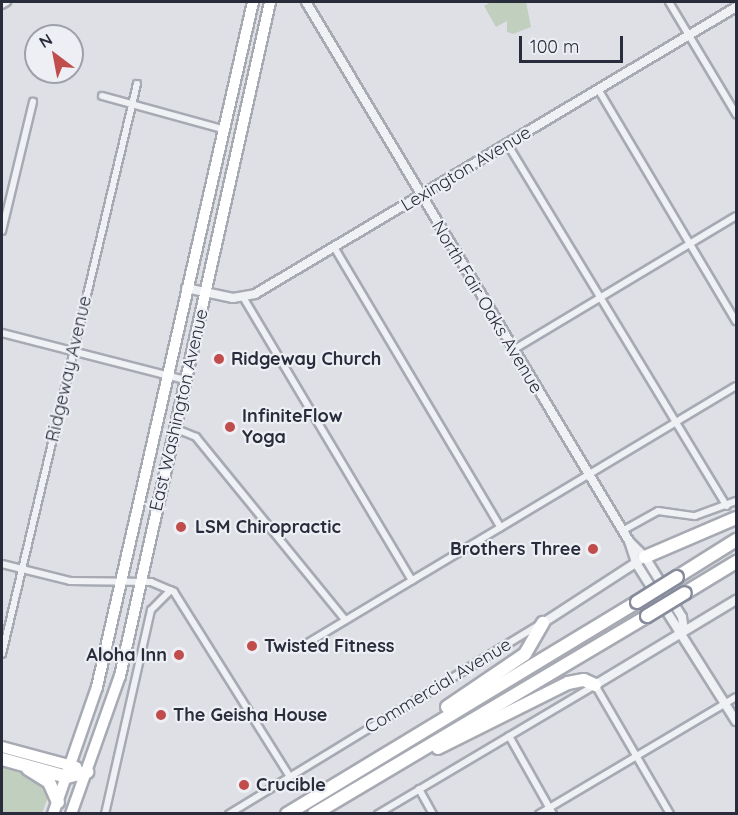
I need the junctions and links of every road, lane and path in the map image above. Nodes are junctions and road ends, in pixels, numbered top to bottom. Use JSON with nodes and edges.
{"nodes":[{"id":1,"x":7,"y":2,"type":"edge"},
{"id":2,"x":253,"y":2,"type":"edge"},
{"id":3,"x":669,"y":2,"type":"edge"},
{"id":4,"x":271,"y":4,"type":"edge"},
{"id":5,"x":304,"y":4,"type":"edge"},
{"id":6,"x":2,"y":5,"type":"edge"},
{"id":7,"x":736,"y":7,"type":"edge"},
{"id":8,"x":689,"y":36,"type":"junction"},
{"id":9,"x":136,"y":84,"type":"dead end"},
{"id":10,"x":598,"y":89,"type":"junction"},
{"id":11,"x":102,"y":96,"type":"dead end"},
{"id":12,"x":33,"y":102,"type":"dead end"},
{"id":13,"x":131,"y":106,"type":"junction"},
{"id":14,"x":736,"y":114,"type":"edge"},
{"id":15,"x":222,"y":129,"type":"junction"},
{"id":16,"x":508,"y":145,"type":"junction"},
{"id":17,"x":421,"y":196,"type":"junction"},
{"id":18,"x":736,"y":216,"type":"edge"},
{"id":19,"x":2,"y":231,"type":"edge"},
{"id":20,"x":690,"y":243,"type":"junction"},
{"id":21,"x":334,"y":247,"type":"junction"},
{"id":22,"x":186,"y":288,"type":"junction"},
{"id":23,"x":206,"y":292,"type":"junction"},
{"id":24,"x":243,"y":297,"type":"junction"},
{"id":25,"x":601,"y":297,"type":"junction"},
{"id":26,"x":736,"y":321,"type":"edge"},
{"id":27,"x":2,"y":333,"type":"edge"},
{"id":28,"x":513,"y":350,"type":"junction"},
{"id":29,"x":73,"y":352,"type":"junction"},
{"id":30,"x":165,"y":375,"type":"junction"},
{"id":31,"x":185,"y":380,"type":"junction"},
{"id":32,"x":736,"y":386,"type":"edge"},
{"id":33,"x":676,"y":422,"type":"junction"},
{"id":34,"x":174,"y":428,"type":"junction"},
{"id":35,"x":588,"y":475,"type":"junction"},
{"id":36,"x":736,"y":501,"type":"edge"},
{"id":37,"x":727,"y":506,"type":"junction"},
{"id":38,"x":736,"y":518,"type":"edge"},
{"id":39,"x":500,"y":527,"type":"junction"},
{"id":40,"x":622,"y":531,"type":"junction"},
{"id":41,"x":736,"y":540,"type":"edge"},
{"id":42,"x":640,"y":560,"type":"junction"},
{"id":43,"x":736,"y":562,"type":"edge"},
{"id":44,"x":2,"y":564,"type":"edge"},
{"id":45,"x":21,"y":570,"type":"junction"},
{"id":46,"x":412,"y":580,"type":"junction"},
{"id":47,"x":140,"y":581,"type":"junction"},
{"id":48,"x":118,"y":582,"type":"junction"},
{"id":49,"x":171,"y":590,"type":"junction"},
{"id":50,"x":736,"y":600,"type":"edge"},
{"id":51,"x":345,"y":620,"type":"junction"},
{"id":52,"x":543,"y":623,"type":"junction"},
{"id":53,"x":684,"y":632,"type":"junction"},
{"id":54,"x":301,"y":646,"type":"dead end"},
{"id":55,"x":2,"y":654,"type":"edge"},
{"id":56,"x":595,"y":686,"type":"junction"},
{"id":57,"x":736,"y":697,"type":"edge"},
{"id":58,"x":726,"y":703,"type":"junction"},
{"id":59,"x":736,"y":721,"type":"edge"},
{"id":60,"x":508,"y":736,"type":"junction"},
{"id":61,"x":2,"y":747,"type":"edge"},
{"id":62,"x":416,"y":753,"type":"junction"},
{"id":63,"x":637,"y":756,"type":"junction"},
{"id":64,"x":6,"y":760,"type":"edge"},
{"id":65,"x":69,"y":771,"type":"junction"},
{"id":66,"x":87,"y":772,"type":"junction"},
{"id":67,"x":290,"y":776,"type":"junction"},
{"id":68,"x":419,"y":789,"type":"junction"},
{"id":69,"x":312,"y":798,"type":"junction"},
{"id":70,"x":56,"y":808,"type":"edge"},
{"id":71,"x":552,"y":810,"type":"edge"},
{"id":72,"x":71,"y":813,"type":"edge"},
{"id":73,"x":105,"y":813,"type":"edge"},
{"id":74,"x":229,"y":813,"type":"edge"},
{"id":75,"x":287,"y":813,"type":"edge"},
{"id":76,"x":314,"y":813,"type":"edge"},
{"id":77,"x":378,"y":813,"type":"edge"},
{"id":78,"x":433,"y":813,"type":"edge"},
{"id":79,"x":540,"y":813,"type":"edge"},
{"id":80,"x":670,"y":813,"type":"edge"}],
"edges":[{"from":1,"to":6,"type":"street"},
{"from":2,"to":15,"type":"main road","name":"East Washington Avenue"},
{"from":3,"to":8,"type":"street"},
{"from":4,"to":23,"type":"main road","name":"East Washington Avenue"},
{"from":5,"to":17,"type":"street","name":"North Fair Oaks Avenue"},
{"from":7,"to":8,"type":"street","name":"Lexington Avenue"},
{"from":8,"to":10,"type":"street","name":"Lexington Avenue"},
{"from":8,"to":14,"type":"street"},
{"from":9,"to":13,"type":"street","name":"Ridgeway Avenue"},
{"from":10,"to":16,"type":"street","name":"Lexington Avenue"},
{"from":10,"to":20,"type":"street"},
{"from":11,"to":13,"type":"street"},
{"from":12,"to":19,"type":"street"},
{"from":13,"to":15,"type":"street"},
{"from":13,"to":29,"type":"street","name":"Ridgeway Avenue"},
{"from":15,"to":22,"type":"main road","name":"East Washington Avenue"},
{"from":16,"to":17,"type":"street","name":"Lexington Avenue"},
{"from":16,"to":25,"type":"street"},
{"from":17,"to":21,"type":"street","name":"Lexington Avenue"},
{"from":17,"to":28,"type":"street","name":"North Fair Oaks Avenue"},
{"from":18,"to":20,"type":"street"},
{"from":20,"to":25,"type":"street"},
{"from":20,"to":26,"type":"street"},
{"from":21,"to":24,"type":"street","name":"Lexington Avenue"},
{"from":21,"to":39,"type":"street"},
{"from":22,"to":23,"type":"street"},
{"from":22,"to":30,"type":"main road","name":"East Washington Avenue"},
{"from":23,"to":24,"type":"street"},
{"from":23,"to":31,"type":"main road","name":"East Washington Avenue"},
{"from":24,"to":46,"type":"street"},
{"from":25,"to":28,"type":"street"},
{"from":25,"to":33,"type":"street"},
{"from":27,"to":29,"type":"street"},
{"from":28,"to":35,"type":"street","name":"North Fair Oaks Avenue"},
{"from":29,"to":30,"type":"street"},
{"from":29,"to":45,"type":"street","name":"Ridgeway Avenue"},
{"from":30,"to":31,"type":"street"},
{"from":30,"to":48,"type":"main road","name":"East Washington Avenue"},
{"from":31,"to":34,"type":"main road","name":"East Washington Avenue"},
{"from":32,"to":33,"type":"street"},
{"from":33,"to":35,"type":"street"},
{"from":33,"to":37,"type":"street"},
{"from":34,"to":47,"type":"main road","name":"East Washington Avenue"},
{"from":34,"to":51,"type":"street"},
{"from":35,"to":39,"type":"street"},
{"from":35,"to":40,"type":"street","name":"North Fair Oaks Avenue"},
{"from":36,"to":37,"type":"street"},
{"from":37,"to":40,"type":"street"},
{"from":38,"to":42,"type":"highway"},
{"from":39,"to":46,"type":"street"},
{"from":40,"to":42,"type":"street","name":"North Fair Oaks Avenue"},
{"from":41,"to":69,"type":"highway","bridge":true},
{"from":42,"to":52,"type":"street","name":"Commercial Avenue"},
{"from":42,"to":53,"type":"street","name":"North Fair Oaks Avenue"},
{"from":43,"to":62,"type":"highway","bridge":true},
{"from":44,"to":45,"type":"street"},
{"from":45,"to":48,"type":"street"},
{"from":45,"to":55,"type":"street","name":"Ridgeway Avenue"},
{"from":46,"to":51,"type":"street"},
{"from":47,"to":48,"type":"street"},
{"from":47,"to":49,"type":"street"},
{"from":47,"to":66,"type":"main road","name":"East Washington Avenue"},
{"from":48,"to":65,"type":"main road","name":"East Washington Avenue"},
{"from":49,"to":67,"type":"street"},
{"from":49,"to":73,"type":"street"},
{"from":50,"to":53,"type":"street"},
{"from":51,"to":54,"type":"street"},
{"from":52,"to":67,"type":"street","name":"Commercial Avenue"},
{"from":52,"to":69,"type":"highway"},
{"from":53,"to":56,"type":"street"},
{"from":53,"to":58,"type":"street","name":"North Fair Oaks Avenue"},
{"from":56,"to":60,"type":"street"},
{"from":56,"to":62,"type":"highway"},
{"from":56,"to":63,"type":"street"},
{"from":57,"to":58,"type":"street"},
{"from":58,"to":59,"type":"street","name":"North Fair Oaks Avenue"},
{"from":58,"to":63,"type":"street"},
{"from":60,"to":68,"type":"street"},
{"from":60,"to":71,"type":"street"},
{"from":61,"to":65,"type":"main road"},
{"from":62,"to":76,"type":"highway"},
{"from":63,"to":71,"type":"street"},
{"from":63,"to":80,"type":"street"},
{"from":64,"to":65,"type":"highway"},
{"from":64,"to":70,"type":"highway"},
{"from":65,"to":66,"type":"highway"},
{"from":65,"to":70,"type":"main road","name":"East Washington Avenue"},
{"from":66,"to":72,"type":"main road","name":"East Washington Avenue"},
{"from":67,"to":74,"type":"street","name":"Commercial Avenue"},
{"from":68,"to":77,"type":"street"},
{"from":68,"to":78,"type":"street"},
{"from":69,"to":75,"type":"highway"},
{"from":71,"to":79,"type":"street"}]}
